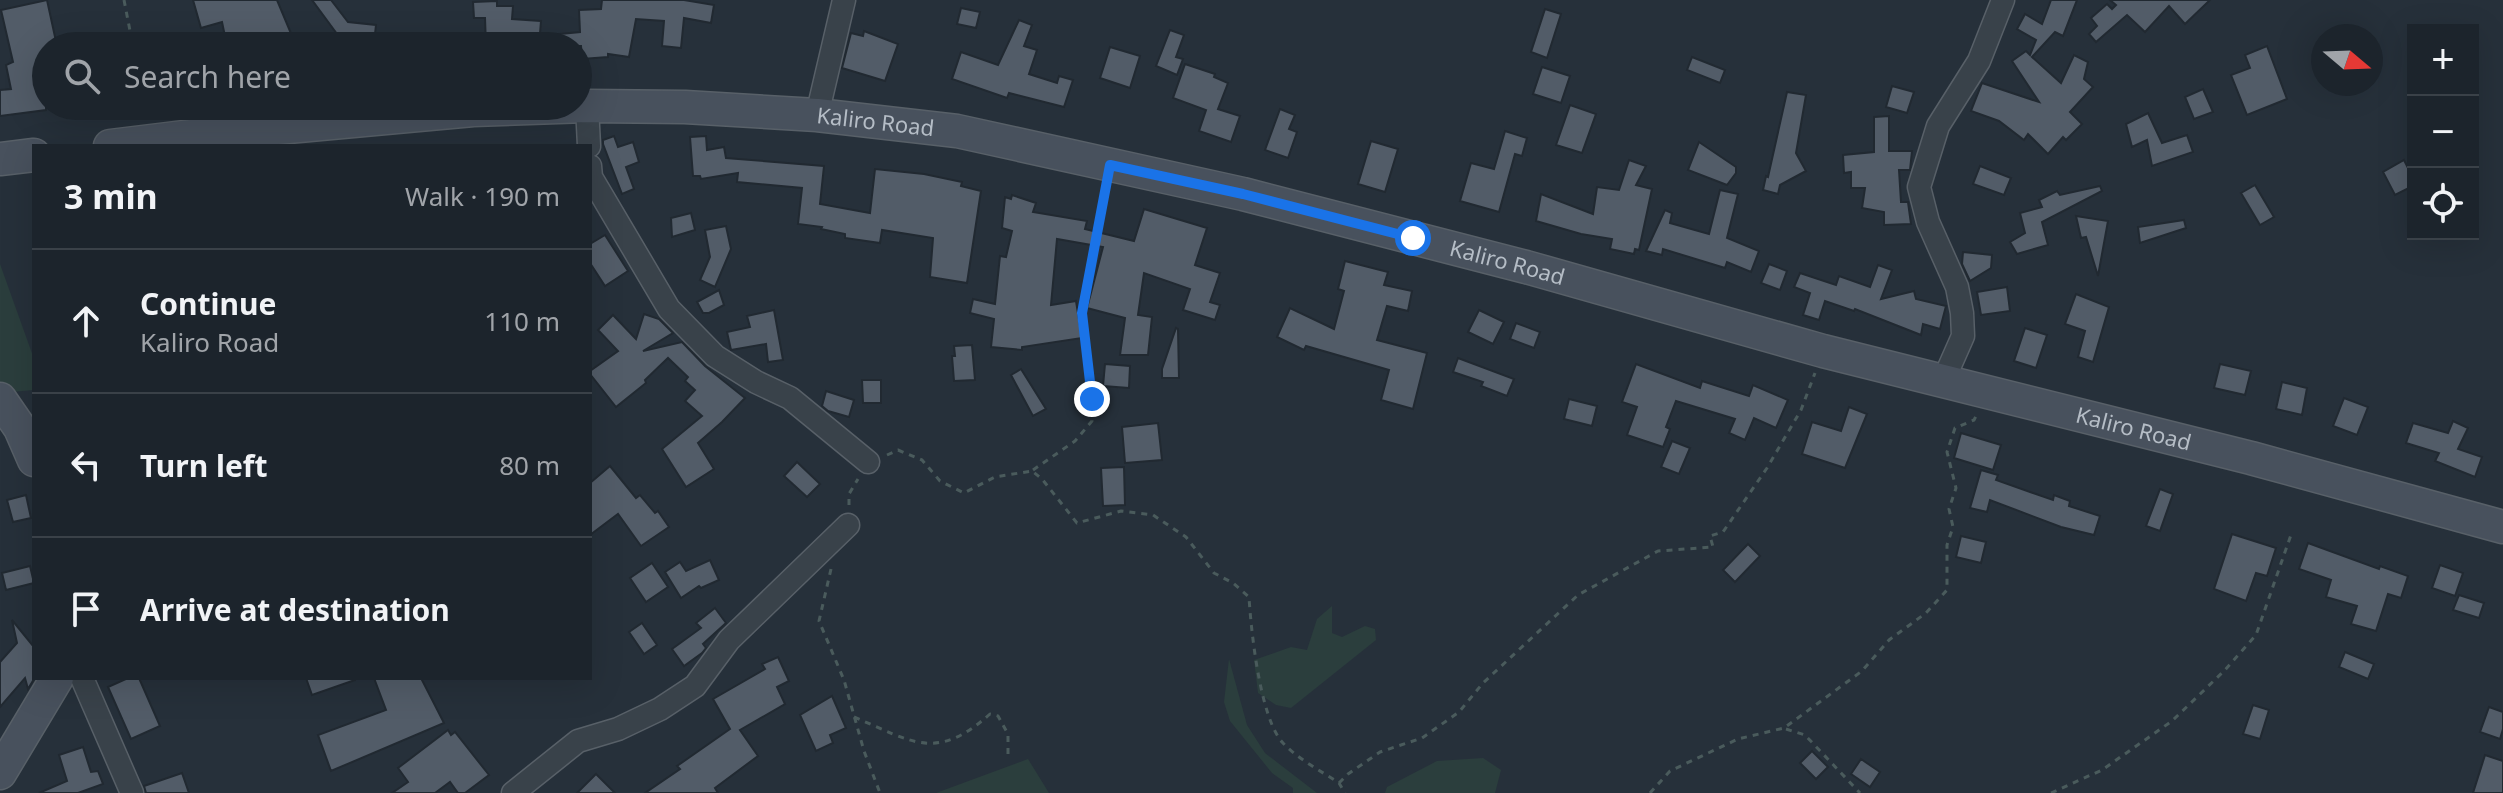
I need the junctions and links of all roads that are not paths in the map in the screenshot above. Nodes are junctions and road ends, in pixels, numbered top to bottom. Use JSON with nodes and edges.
{"nodes":[{"id":1,"x":844,"y":0,"type":"edge"},
{"id":2,"x":2003,"y":0,"type":"edge"},
{"id":3,"x":592,"y":106,"type":"edge"},
{"id":4,"x":817,"y":115,"type":"junction"},
{"id":5,"x":365,"y":120,"type":"edge"},
{"id":6,"x":588,"y":120,"type":"edge"},
{"id":7,"x":126,"y":144,"type":"edge"},
{"id":8,"x":589,"y":144,"type":"edge"},
{"id":9,"x":32,"y":155,"type":"edge"},
{"id":10,"x":0,"y":159,"type":"edge"},
{"id":11,"x":592,"y":179,"type":"edge"},
{"id":12,"x":1944,"y":379,"type":"junction"},
{"id":13,"x":0,"y":399,"type":"edge"},
{"id":14,"x":32,"y":455,"type":"edge"},
{"id":15,"x":868,"y":462,"type":"road end"},
{"id":16,"x":848,"y":525,"type":"road end"},
{"id":17,"x":2503,"y":527,"type":"edge"},
{"id":18,"x":56,"y":680,"type":"edge"},
{"id":19,"x":83,"y":680,"type":"edge"},
{"id":20,"x":0,"y":773,"type":"edge"},
{"id":21,"x":132,"y":793,"type":"edge"},
{"id":22,"x":513,"y":793,"type":"edge"}],
"edges":[{"from":1,"to":4,"type":"street"},
{"from":2,"to":12,"type":"street"},
{"from":3,"to":4,"type":"main road","name":"Kaliro Road"},
{"from":4,"to":12,"type":"main road","name":"Kaliro Road"},
{"from":5,"to":7,"type":"main road","name":"Kaliro Road"},
{"from":6,"to":8,"type":"street"},
{"from":9,"to":10,"type":"main road"},
{"from":11,"to":15,"type":"street"},
{"from":12,"to":17,"type":"main road","name":"Kaliro Road"},
{"from":13,"to":14,"type":"main road"},
{"from":16,"to":22,"type":"street"},
{"from":18,"to":20,"type":"main road"},
{"from":19,"to":21,"type":"street"}]}
